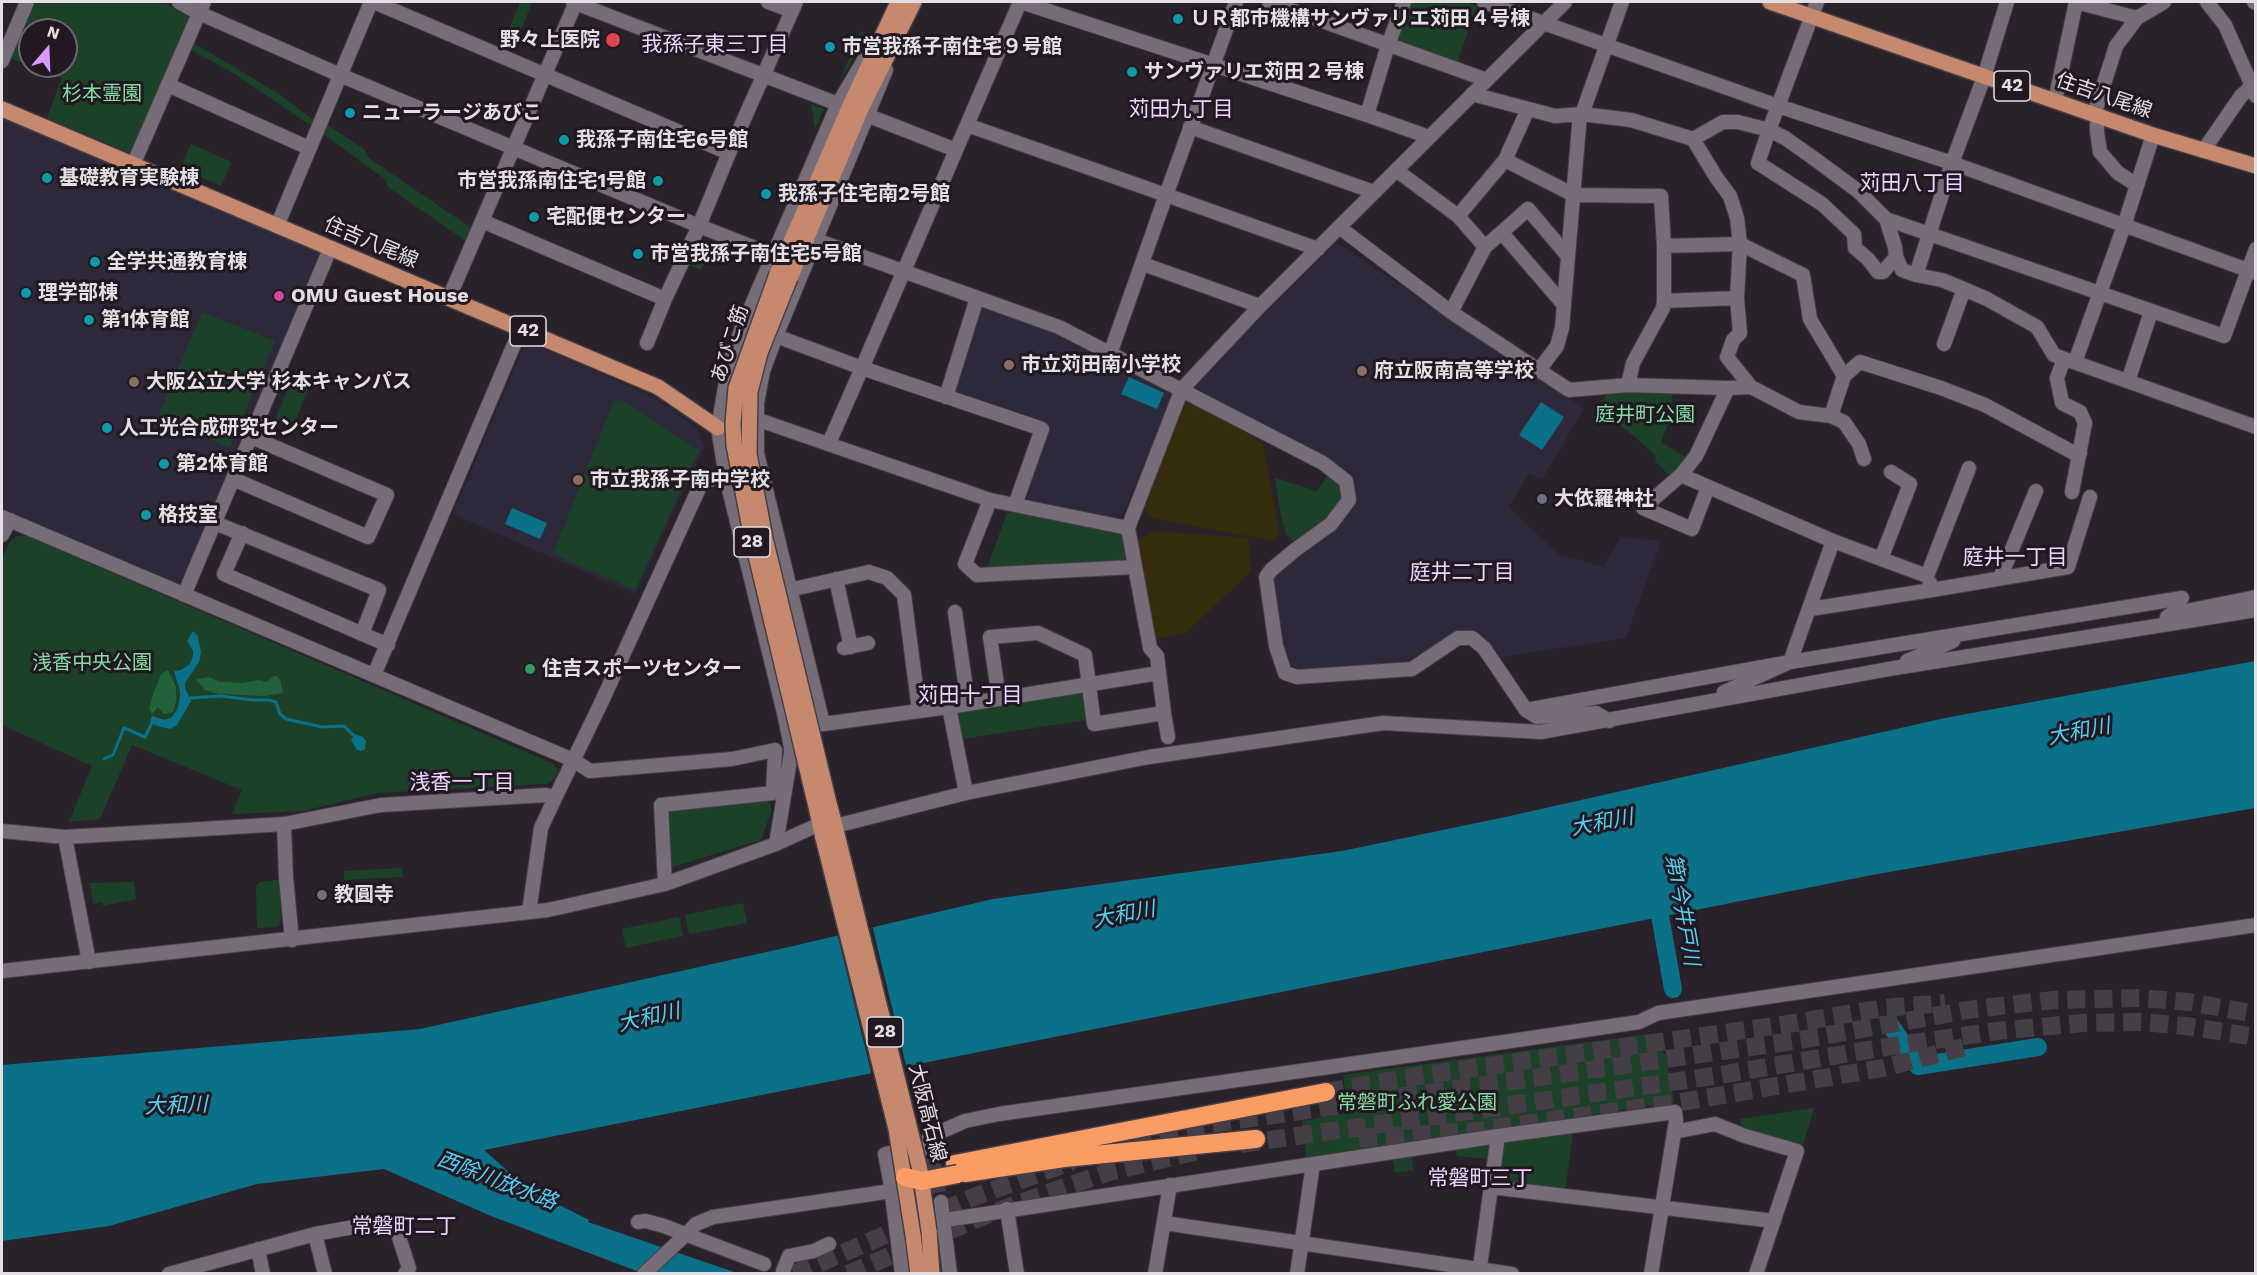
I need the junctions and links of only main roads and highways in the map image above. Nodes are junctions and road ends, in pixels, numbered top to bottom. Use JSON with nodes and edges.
{"nodes":[{"id":1,"x":914,"y":2,"type":"edge"},
{"id":2,"x":1770,"y":2,"type":"edge"},
{"id":3,"x":897,"y":5,"type":"edge"},
{"id":4,"x":1814,"y":9,"type":"edge"},
{"id":5,"x":2,"y":110,"type":"edge"},
{"id":6,"x":2256,"y":166,"type":"edge"},
{"id":7,"x":783,"y":276,"type":"junction"},
{"id":8,"x":718,"y":428,"type":"road end"},
{"id":9,"x":827,"y":823,"type":"joint"},
{"id":10,"x":1326,"y":1092,"type":"tunnel mouth"},
{"id":11,"x":1256,"y":1139,"type":"tunnel mouth"},
{"id":12,"x":956,"y":1169,"type":"junction"},
{"id":13,"x":911,"y":1178,"type":"junction"},
{"id":14,"x":918,"y":1274,"type":"edge"},
{"id":15,"x":932,"y":1274,"type":"edge"}],
"edges":[{"from":1,"to":7,"type":"main road","name":"あびこ筋","number":"28"},
{"from":2,"to":4,"type":"main road","name":"住吉八尾線","number":"42"},
{"from":3,"to":7,"type":"main road","name":"あびこ筋","number":"28"},
{"from":4,"to":6,"type":"main road","name":"住吉八尾線","number":"42"},
{"from":5,"to":8,"type":"main road","name":"住吉八尾線","number":"42"},
{"from":7,"to":9,"type":"main road","name":"あびこ筋","number":"28","bridge":true},
{"from":9,"to":13,"type":"main road","name":"大阪高石線","number":"28","bridge":true},
{"from":10,"to":12,"type":"highway"},
{"from":11,"to":12,"type":"highway"},
{"from":12,"to":13,"type":"highway","bridge":true},
{"from":13,"to":14,"type":"main road","name":"大阪高石線","number":"28","bridge":true},
{"from":13,"to":15,"type":"main road","name":"大阪高石線","number":"28","bridge":true}]}
